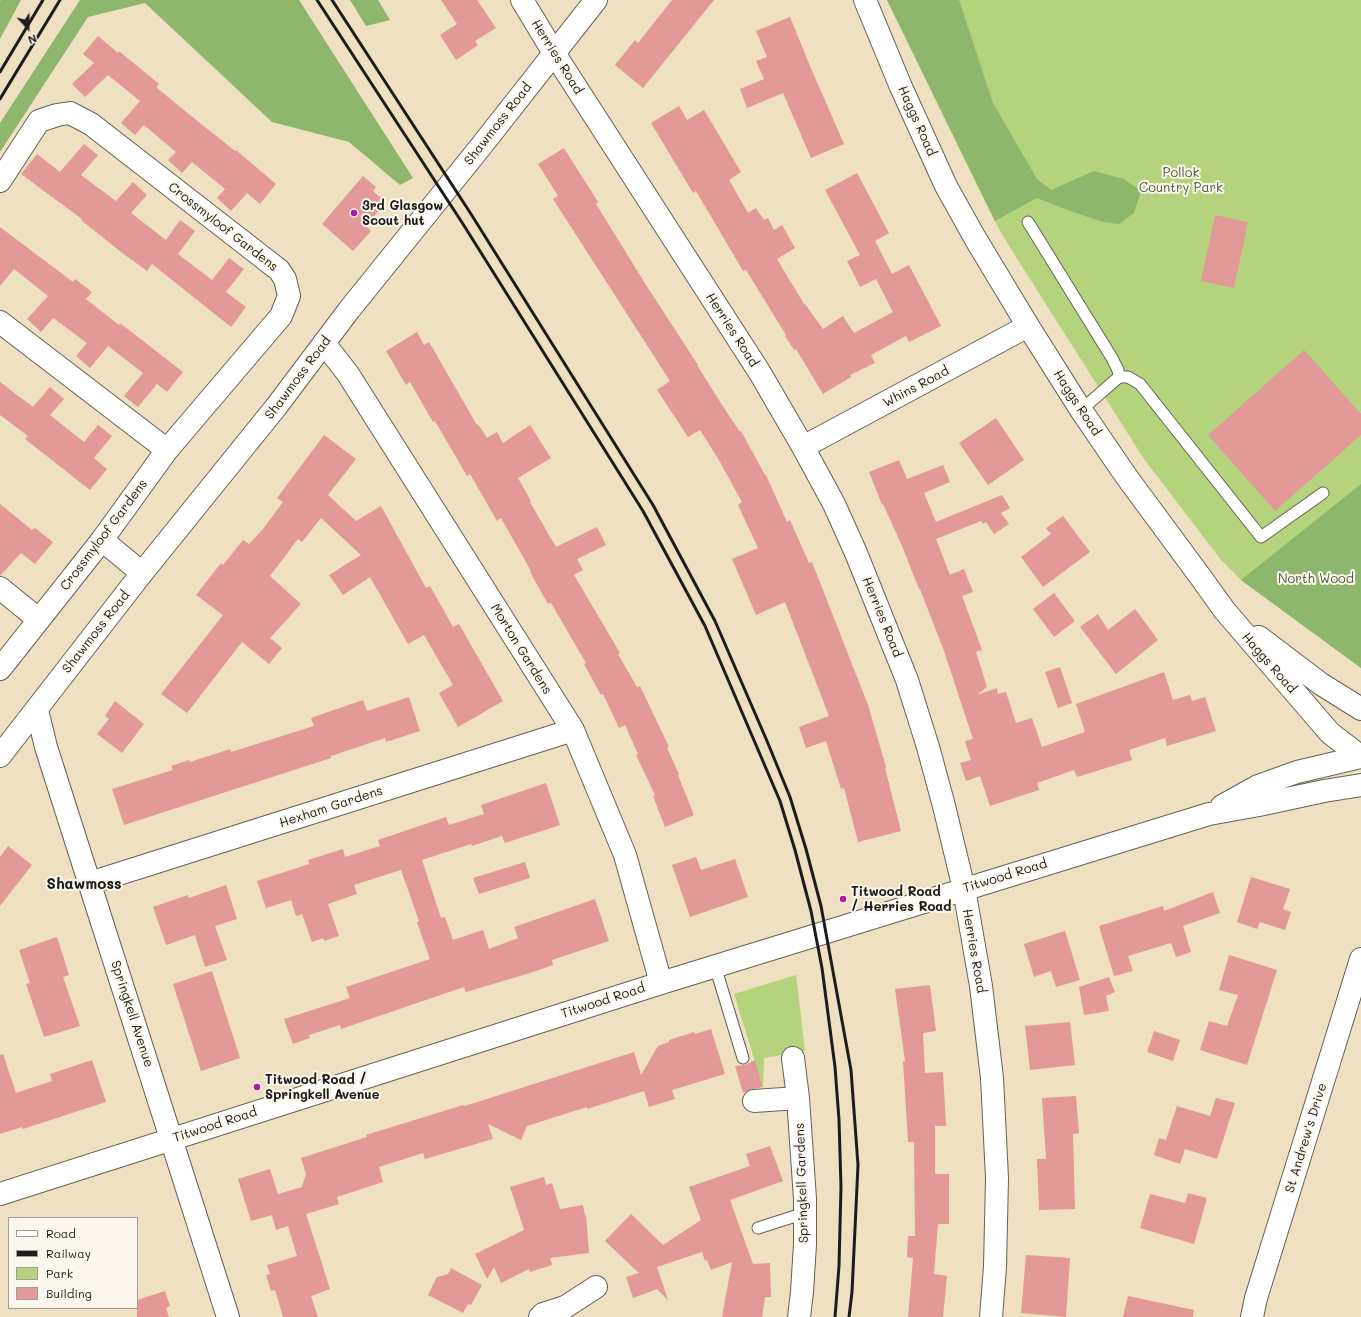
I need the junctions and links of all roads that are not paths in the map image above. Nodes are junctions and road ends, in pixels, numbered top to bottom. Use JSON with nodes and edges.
{"nodes":[{"id":1,"x":522,"y":0,"type":"edge"},
{"id":2,"x":596,"y":0,"type":"edge"},
{"id":3,"x":865,"y":0,"type":"edge"},
{"id":4,"x":554,"y":53,"type":"junction"},
{"id":5,"x":0,"y":181,"type":"edge"},
{"id":6,"x":1028,"y":222,"type":"dead end"},
{"id":7,"x":0,"y":322,"type":"edge"},
{"id":8,"x":1028,"y":326,"type":"junction"},
{"id":9,"x":324,"y":343,"type":"junction"},
{"id":10,"x":1119,"y":377,"type":"junction"},
{"id":11,"x":1081,"y":410,"type":"junction"},
{"id":12,"x":803,"y":447,"type":"junction"},
{"id":13,"x":167,"y":450,"type":"junction"},
{"id":14,"x":1323,"y":493,"type":"dead end"},
{"id":15,"x":102,"y":540,"type":"junction"},
{"id":16,"x":142,"y":573,"type":"junction"},
{"id":17,"x":0,"y":588,"type":"edge"},
{"id":18,"x":1225,"y":611,"type":"junction"},
{"id":19,"x":38,"y":619,"type":"junction"},
{"id":20,"x":0,"y":669,"type":"edge"},
{"id":21,"x":1361,"y":709,"type":"edge"},
{"id":22,"x":37,"y":710,"type":"junction"},
{"id":23,"x":572,"y":730,"type":"junction"},
{"id":24,"x":0,"y":756,"type":"edge"},
{"id":25,"x":1361,"y":757,"type":"edge"},
{"id":26,"x":1361,"y":785,"type":"edge"},
{"id":27,"x":1209,"y":814,"type":"junction"},
{"id":28,"x":90,"y":883,"type":"junction"},
{"id":29,"x":964,"y":889,"type":"junction"},
{"id":30,"x":1361,"y":959,"type":"edge"},
{"id":31,"x":715,"y":966,"type":"junction"},
{"id":32,"x":661,"y":982,"type":"junction"},
{"id":33,"x":743,"y":1058,"type":"dead end"},
{"id":34,"x":793,"y":1058,"type":"dead end"},
{"id":35,"x":798,"y":1098,"type":"junction"},
{"id":36,"x":754,"y":1101,"type":"dead end"},
{"id":37,"x":172,"y":1139,"type":"junction"},
{"id":38,"x":0,"y":1194,"type":"edge"},
{"id":39,"x":805,"y":1213,"type":"junction"},
{"id":40,"x":758,"y":1228,"type":"dead end"},
{"id":41,"x":596,"y":1287,"type":"dead end"},
{"id":42,"x":567,"y":1312,"type":"edge"},
{"id":43,"x":228,"y":1317,"type":"edge"},
{"id":44,"x":540,"y":1317,"type":"edge"},
{"id":45,"x":799,"y":1317,"type":"edge"},
{"id":46,"x":991,"y":1317,"type":"edge"},
{"id":47,"x":1252,"y":1317,"type":"edge"}],
"edges":[{"from":1,"to":4,"type":"street","name":"Herries Road"},
{"from":2,"to":4,"type":"street","name":"Shawmoss Road"},
{"from":3,"to":8,"type":"street","name":"Haggs Road"},
{"from":4,"to":9,"type":"street","name":"Shawmoss Road"},
{"from":4,"to":12,"type":"street","name":"Herries Road"},
{"from":5,"to":13,"type":"street","name":"Crossmyloof Gardens"},
{"from":6,"to":10,"type":"lane"},
{"from":7,"to":13,"type":"street"},
{"from":8,"to":11,"type":"street","name":"Haggs Road"},
{"from":8,"to":12,"type":"street","name":"Whins Road"},
{"from":9,"to":16,"type":"street","name":"Shawmoss Road"},
{"from":9,"to":23,"type":"street","name":"Morton Gardens"},
{"from":10,"to":11,"type":"lane"},
{"from":10,"to":14,"type":"lane"},
{"from":11,"to":18,"type":"street","name":"Haggs Road"},
{"from":12,"to":29,"type":"street","name":"Herries Road"},
{"from":13,"to":15,"type":"street","name":"Crossmyloof Gardens"},
{"from":15,"to":16,"type":"street"},
{"from":15,"to":19,"type":"street","name":"Crossmyloof Gardens"},
{"from":16,"to":22,"type":"street","name":"Shawmoss Road"},
{"from":17,"to":19,"type":"street"},
{"from":18,"to":21,"type":"street"},
{"from":18,"to":25,"type":"street","name":"Haggs Road"},
{"from":19,"to":20,"type":"street","name":"Crossmyloof Gardens"},
{"from":22,"to":24,"type":"street","name":"Shawmoss Road"},
{"from":22,"to":28,"type":"street","name":"Springkell Avenue"},
{"from":23,"to":28,"type":"street","name":"Hexham Gardens"},
{"from":23,"to":32,"type":"street","name":"Morton Gardens"},
{"from":25,"to":27,"type":"street","name":"Titwood Road"},
{"from":26,"to":27,"type":"street","name":"Titwood Road"},
{"from":27,"to":29,"type":"street","name":"Titwood Road"},
{"from":28,"to":37,"type":"street","name":"Springkell Avenue"},
{"from":29,"to":31,"type":"street","name":"Titwood Road"},
{"from":29,"to":46,"type":"street","name":"Herries Road"},
{"from":30,"to":47,"type":"street","name":"St Andrew's Drive"},
{"from":31,"to":32,"type":"street","name":"Titwood Road"},
{"from":31,"to":33,"type":"lane"},
{"from":32,"to":37,"type":"street","name":"Titwood Road"},
{"from":34,"to":35,"type":"street","name":"Springkell Gardens"},
{"from":35,"to":36,"type":"street"},
{"from":35,"to":39,"type":"street","name":"Springkell Gardens"},
{"from":37,"to":38,"type":"street","name":"Titwood Road"},
{"from":37,"to":43,"type":"street","name":"Springkell Avenue"},
{"from":39,"to":40,"type":"lane"},
{"from":39,"to":45,"type":"street","name":"Springkell Gardens"},
{"from":41,"to":42,"type":"street"},
{"from":42,"to":44,"type":"street"}]}
